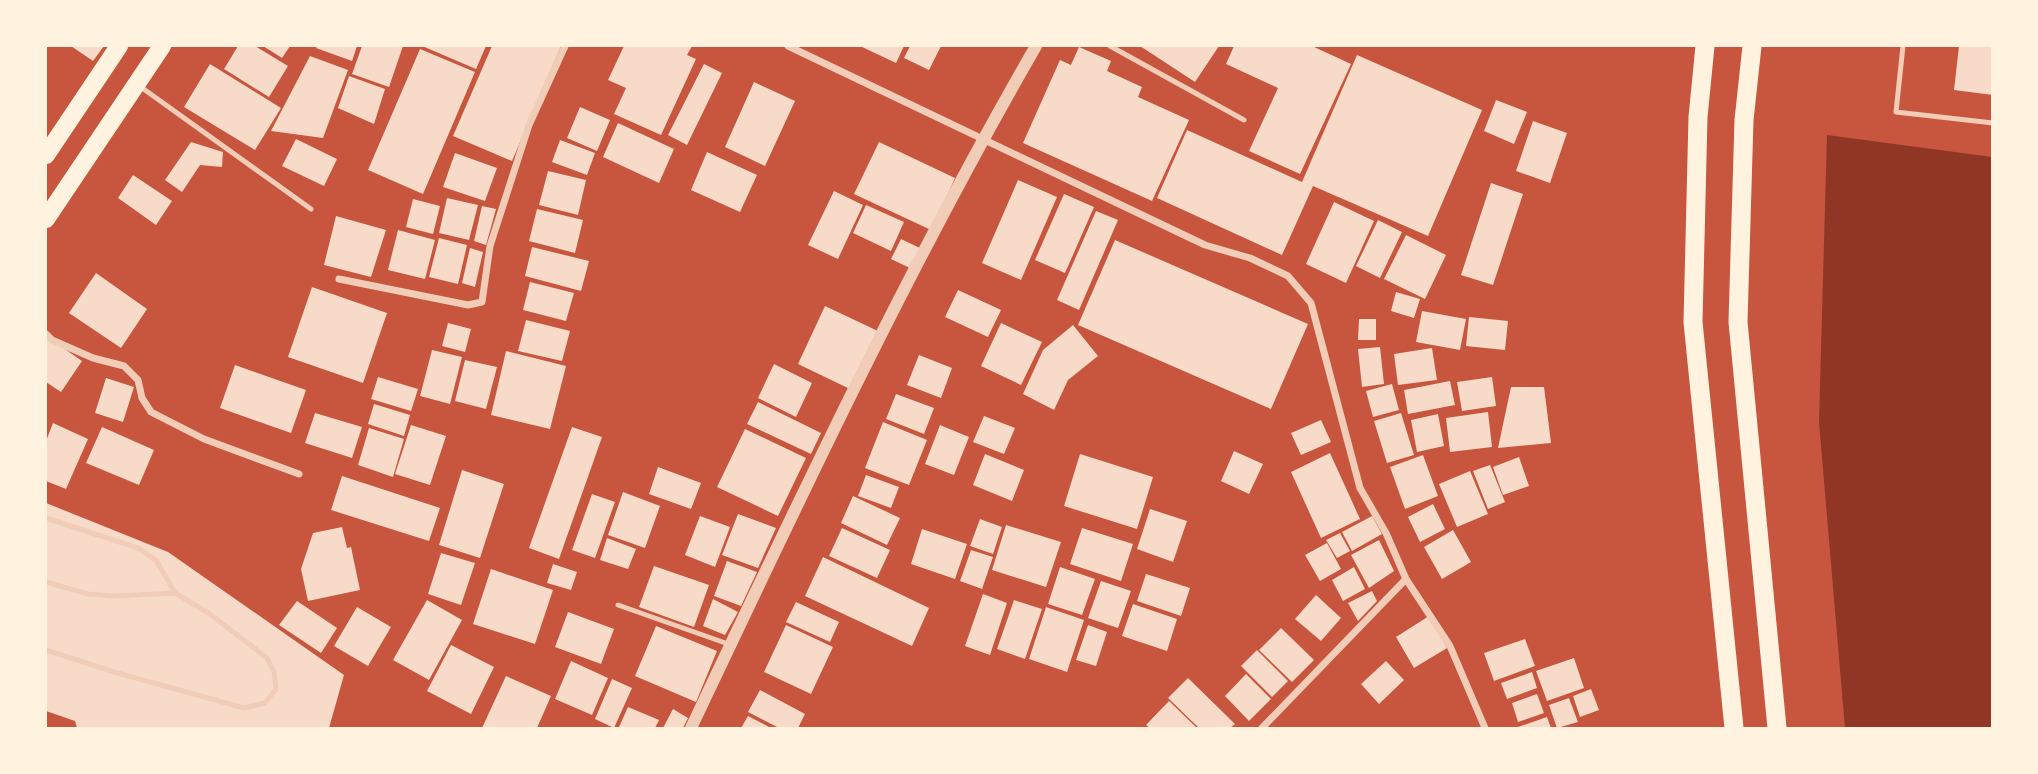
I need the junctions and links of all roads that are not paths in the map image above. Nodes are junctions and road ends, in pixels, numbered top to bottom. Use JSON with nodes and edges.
{"nodes":[{"id":1,"x":119,"y":46,"type":"edge"},
{"id":2,"x":162,"y":46,"type":"edge"},
{"id":3,"x":565,"y":46,"type":"edge"},
{"id":4,"x":788,"y":46,"type":"edge"},
{"id":5,"x":1036,"y":46,"type":"edge"},
{"id":6,"x":1110,"y":46,"type":"edge"},
{"id":7,"x":1705,"y":46,"type":"edge"},
{"id":8,"x":1752,"y":46,"type":"edge"},
{"id":9,"x":1903,"y":46,"type":"edge"},
{"id":10,"x":136,"y":83,"type":"junction"},
{"id":11,"x":1244,"y":120,"type":"dead end"},
{"id":12,"x":1993,"y":122,"type":"edge"},
{"id":13,"x":982,"y":139,"type":"junction"},
{"id":14,"x":46,"y":155,"type":"edge"},
{"id":15,"x":312,"y":209,"type":"dead end"},
{"id":16,"x":46,"y":219,"type":"edge"},
{"id":17,"x":339,"y":279,"type":"dead end"},
{"id":18,"x":46,"y":334,"type":"edge"},
{"id":19,"x":299,"y":474,"type":"dead end"},
{"id":20,"x":46,"y":518,"type":"edge"},
{"id":21,"x":1406,"y":579,"type":"junction"},
{"id":22,"x":46,"y":582,"type":"edge"},
{"id":23,"x":174,"y":593,"type":"junction"},
{"id":24,"x":618,"y":605,"type":"dead end"},
{"id":25,"x":731,"y":645,"type":"junction"},
{"id":26,"x":46,"y":650,"type":"edge"},
{"id":27,"x":691,"y":729,"type":"edge"},
{"id":28,"x":1262,"y":729,"type":"edge"},
{"id":29,"x":1485,"y":729,"type":"edge"},
{"id":30,"x":1734,"y":729,"type":"edge"},
{"id":31,"x":1777,"y":729,"type":"edge"}],
"edges":[{"from":1,"to":14,"type":"main road"},
{"from":2,"to":10,"type":"main road"},
{"from":3,"to":17,"type":"street"},
{"from":4,"to":13,"type":"street"},
{"from":5,"to":13,"type":"street"},
{"from":6,"to":11,"type":"lane"},
{"from":7,"to":30,"type":"highway"},
{"from":8,"to":31,"type":"highway"},
{"from":9,"to":12,"type":"lane"},
{"from":10,"to":15,"type":"lane"},
{"from":10,"to":16,"type":"main road"},
{"from":13,"to":21,"type":"street"},
{"from":13,"to":25,"type":"street"},
{"from":18,"to":19,"type":"street"},
{"from":20,"to":23,"type":"lane"},
{"from":21,"to":28,"type":"street"},
{"from":21,"to":29,"type":"street"},
{"from":22,"to":23,"type":"lane"},
{"from":23,"to":26,"type":"lane"},
{"from":24,"to":25,"type":"lane"},
{"from":25,"to":27,"type":"street"}]}
